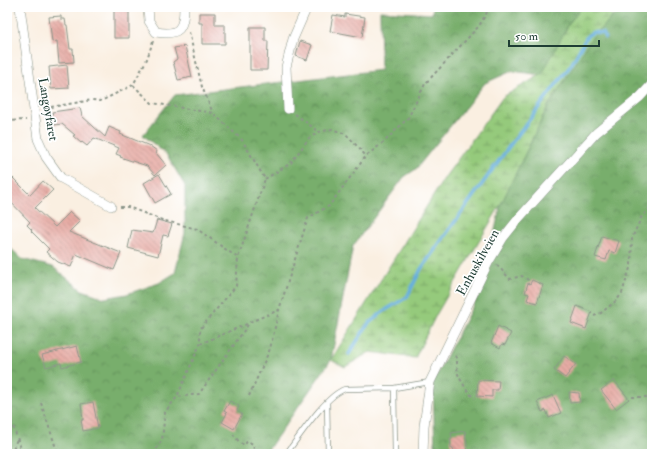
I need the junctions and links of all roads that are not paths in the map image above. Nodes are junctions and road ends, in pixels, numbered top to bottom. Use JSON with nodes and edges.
{"nodes":[{"id":1,"x":20,"y":7,"type":"edge"},
{"id":2,"x":148,"y":7,"type":"edge"},
{"id":3,"x":184,"y":7,"type":"edge"},
{"id":4,"x":307,"y":7,"type":"edge"},
{"id":5,"x":652,"y":84,"type":"edge"},
{"id":6,"x":288,"y":108,"type":"road end"},
{"id":7,"x":111,"y":206,"type":"road end"},
{"id":8,"x":430,"y":382,"type":"junction"},
{"id":9,"x":394,"y":388,"type":"junction"},
{"id":10,"x":327,"y":402,"type":"junction"},
{"id":11,"x":286,"y":454,"type":"edge"},
{"id":12,"x":328,"y":454,"type":"edge"},
{"id":13,"x":395,"y":454,"type":"edge"},
{"id":14,"x":423,"y":454,"type":"edge"}],
"edges":[{"from":1,"to":7,"type":"street","name":"Langøyfaret"},
{"from":2,"to":3,"type":"street"},
{"from":4,"to":6,"type":"street"},
{"from":5,"to":8,"type":"street","name":"Enhuskilveien"},
{"from":8,"to":9,"type":"lane"},
{"from":8,"to":14,"type":"street","name":"Enhuskilveien"},
{"from":9,"to":10,"type":"lane"},
{"from":9,"to":13,"type":"lane"},
{"from":10,"to":11,"type":"lane"},
{"from":10,"to":12,"type":"lane"}]}
